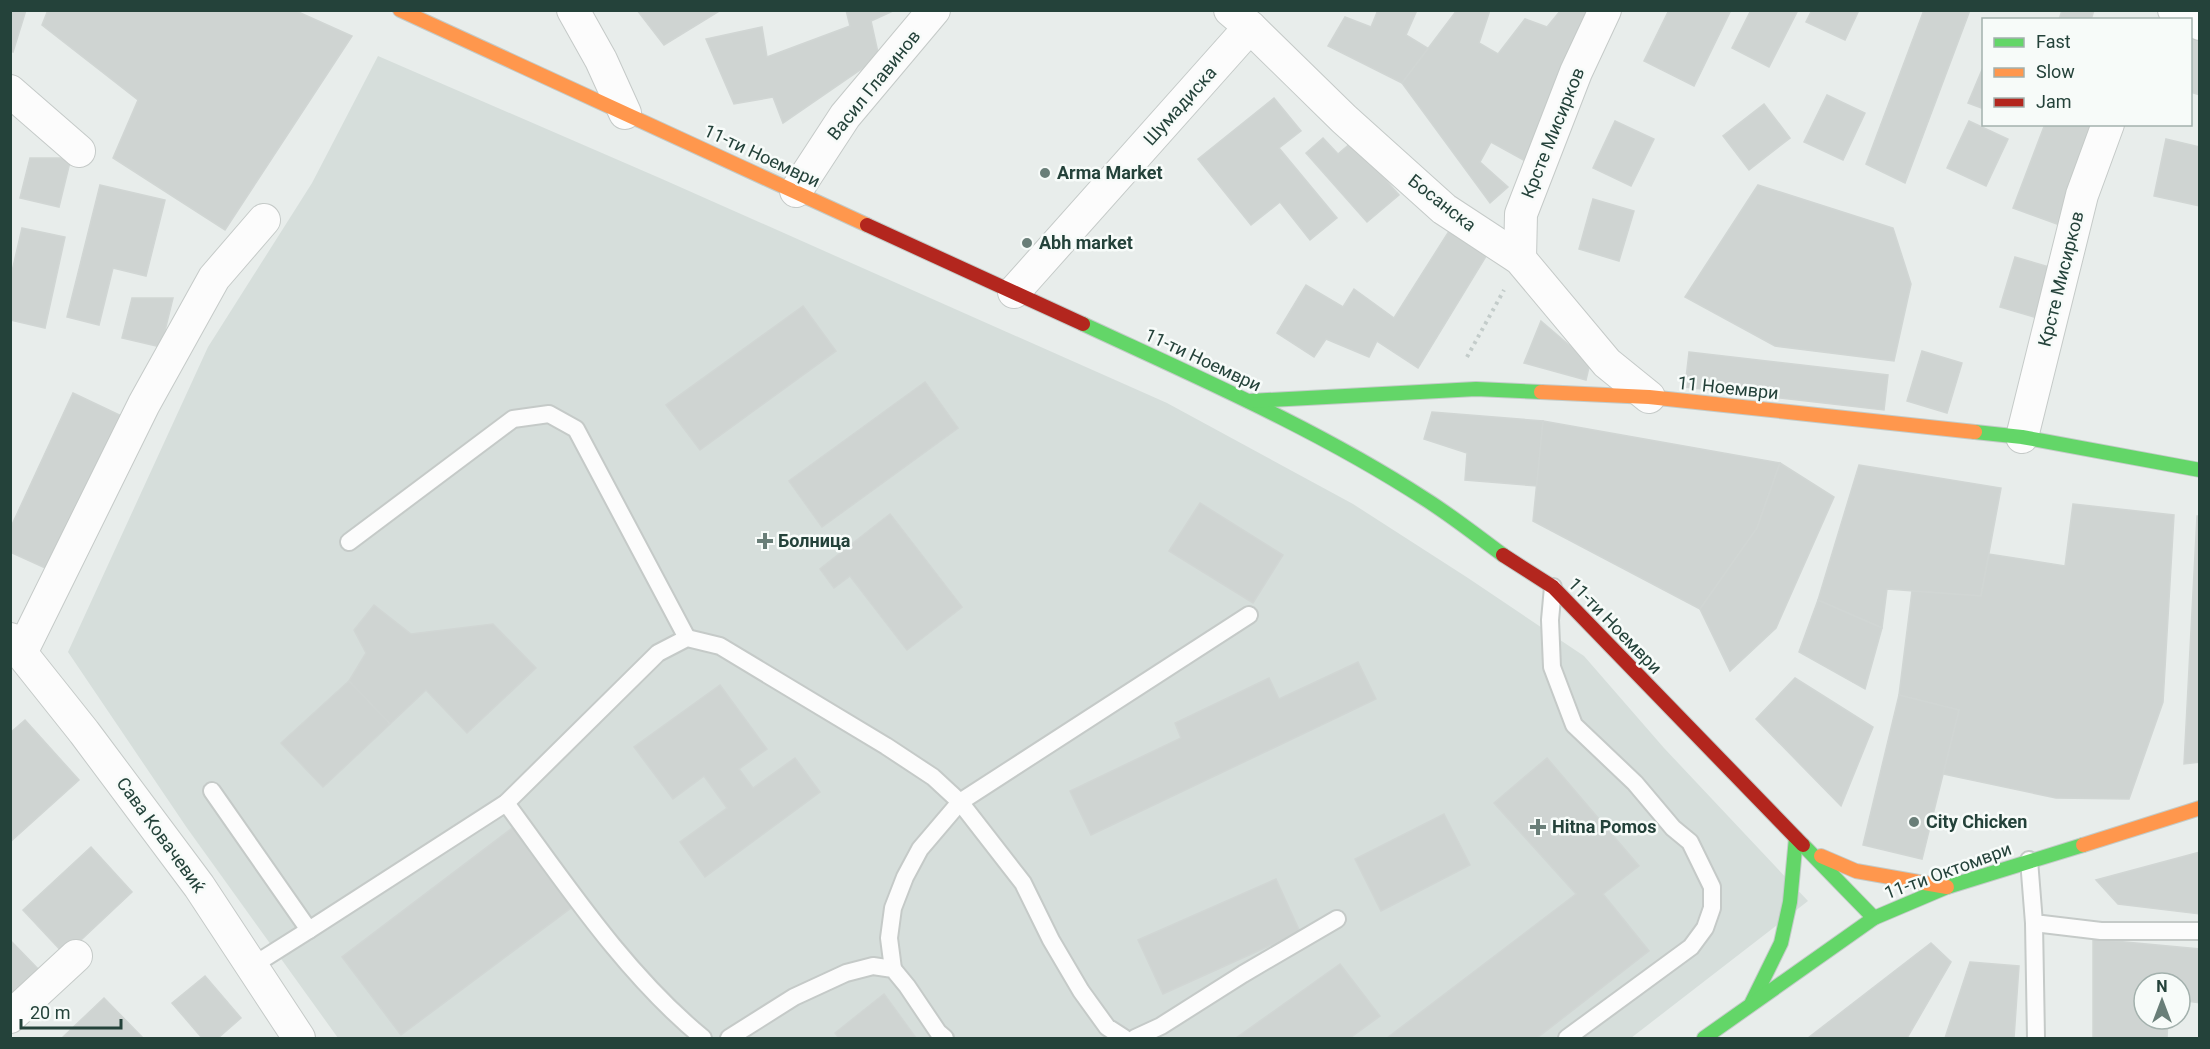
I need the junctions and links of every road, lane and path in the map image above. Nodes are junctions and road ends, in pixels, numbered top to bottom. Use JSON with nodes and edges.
{"nodes":[{"id":1,"x":400,"y":10,"type":"edge"},
{"id":2,"x":573,"y":10,"type":"edge"},
{"id":3,"x":934,"y":10,"type":"edge"},
{"id":4,"x":1605,"y":10,"type":"edge"},
{"id":5,"x":2175,"y":10,"type":"edge"},
{"id":6,"x":2189,"y":18,"type":"edge"},
{"id":7,"x":1240,"y":19,"type":"edge"},
{"id":8,"x":10,"y":91,"type":"edge"},
{"id":9,"x":625,"y":113,"type":"junction"},
{"id":10,"x":2107,"y":126,"type":"edge"},
{"id":11,"x":79,"y":151,"type":"dead end"},
{"id":12,"x":796,"y":191,"type":"junction"},
{"id":13,"x":264,"y":220,"type":"dead end"},
{"id":14,"x":1520,"y":259,"type":"junction"},
{"id":15,"x":1014,"y":292,"type":"junction"},
{"id":16,"x":1449,"y":389,"type":"junction"},
{"id":17,"x":1649,"y":397,"type":"junction"},
{"id":18,"x":1249,"y":401,"type":"junction"},
{"id":19,"x":2022,"y":437,"type":"junction"},
{"id":20,"x":2199,"y":470,"type":"edge"},
{"id":21,"x":349,"y":542,"type":"dead end"},
{"id":22,"x":1552,"y":587,"type":"junction"},
{"id":23,"x":1249,"y":615,"type":"dead end"},
{"id":24,"x":687,"y":638,"type":"junction"},
{"id":25,"x":16,"y":646,"type":"edge"},
{"id":26,"x":212,"y":792,"type":"dead end"},
{"id":27,"x":506,"y":802,"type":"junction"},
{"id":28,"x":960,"y":802,"type":"junction"},
{"id":29,"x":2199,"y":808,"type":"edge"},
{"id":30,"x":1796,"y":838,"type":"junction"},
{"id":31,"x":1809,"y":851,"type":"junction"},
{"id":32,"x":2029,"y":860,"type":"junction"},
{"id":33,"x":1947,"y":887,"type":"junction"},
{"id":34,"x":1874,"y":918,"type":"junction"},
{"id":35,"x":1337,"y":919,"type":"dead end"},
{"id":36,"x":2034,"y":923,"type":"junction"},
{"id":37,"x":309,"y":930,"type":"junction"},
{"id":38,"x":2199,"y":932,"type":"edge"},
{"id":39,"x":76,"y":956,"type":"dead end"},
{"id":40,"x":252,"y":966,"type":"junction"},
{"id":41,"x":893,"y":969,"type":"junction"},
{"id":42,"x":1750,"y":1006,"type":"junction"},
{"id":43,"x":10,"y":1017,"type":"edge"},
{"id":44,"x":299,"y":1038,"type":"edge"},
{"id":45,"x":703,"y":1038,"type":"edge"},
{"id":46,"x":729,"y":1038,"type":"edge"},
{"id":47,"x":945,"y":1038,"type":"edge"},
{"id":48,"x":1124,"y":1038,"type":"edge"},
{"id":49,"x":1135,"y":1038,"type":"edge"},
{"id":50,"x":1567,"y":1038,"type":"edge"},
{"id":51,"x":1704,"y":1038,"type":"edge"},
{"id":52,"x":2036,"y":1038,"type":"edge"}],
"edges":[{"from":1,"to":9,"type":"main road","name":"11-ти Ноември"},
{"from":2,"to":9,"type":"street"},
{"from":3,"to":12,"type":"street","name":"Васил Главинов"},
{"from":4,"to":14,"type":"street","name":"Крсте Мисирков"},
{"from":5,"to":6,"type":"street"},
{"from":7,"to":14,"type":"street","name":"Босанска"},
{"from":7,"to":15,"type":"street","name":"Шумадиска"},
{"from":8,"to":11,"type":"street"},
{"from":9,"to":12,"type":"main road","name":"11-ти Ноември"},
{"from":10,"to":19,"type":"street","name":"Крсте Мисирков"},
{"from":12,"to":15,"type":"main road","name":"11-ти Ноември"},
{"from":13,"to":25,"type":"street"},
{"from":14,"to":16,"type":"path"},
{"from":14,"to":17,"type":"street","name":"Босанска"},
{"from":15,"to":18,"type":"main road","name":"11-ти Ноември"},
{"from":16,"to":17,"type":"main road","name":"11 Ноември"},
{"from":16,"to":18,"type":"main road","name":"11 Ноември"},
{"from":17,"to":19,"type":"main road","name":"11 Ноември"},
{"from":18,"to":22,"type":"main road","name":"11-ти Ноември"},
{"from":19,"to":20,"type":"main road","name":"11 Ноември"},
{"from":21,"to":24,"type":"lane"},
{"from":22,"to":30,"type":"main road","name":"11-ти Ноември"},
{"from":22,"to":50,"type":"lane"},
{"from":23,"to":28,"type":"lane"},
{"from":24,"to":27,"type":"lane"},
{"from":24,"to":28,"type":"lane"},
{"from":25,"to":40,"type":"street","name":"Сава Ковачевиќ"},
{"from":26,"to":37,"type":"lane"},
{"from":27,"to":37,"type":"lane"},
{"from":27,"to":45,"type":"lane"},
{"from":28,"to":41,"type":"lane"},
{"from":28,"to":48,"type":"lane"},
{"from":29,"to":32,"type":"main road","name":"11-ти Октомври"},
{"from":30,"to":31,"type":"main road","name":"11-ти Ноември"},
{"from":30,"to":42,"type":"main road"},
{"from":31,"to":33,"type":"main road"},
{"from":31,"to":34,"type":"main road","name":"11-ти Ноември"},
{"from":32,"to":33,"type":"main road","name":"11-ти Октомври"},
{"from":32,"to":36,"type":"lane"},
{"from":33,"to":34,"type":"main road","name":"11-ти Октомври"},
{"from":34,"to":42,"type":"main road","name":"11-ти Октомври"},
{"from":35,"to":49,"type":"lane"},
{"from":36,"to":38,"type":"lane"},
{"from":36,"to":52,"type":"lane"},
{"from":37,"to":40,"type":"lane"},
{"from":39,"to":43,"type":"street"},
{"from":40,"to":44,"type":"street","name":"Сава Ковачевиќ"},
{"from":41,"to":46,"type":"lane"},
{"from":41,"to":47,"type":"lane"},
{"from":42,"to":51,"type":"main road","name":"11-ти Октомври"}]}
